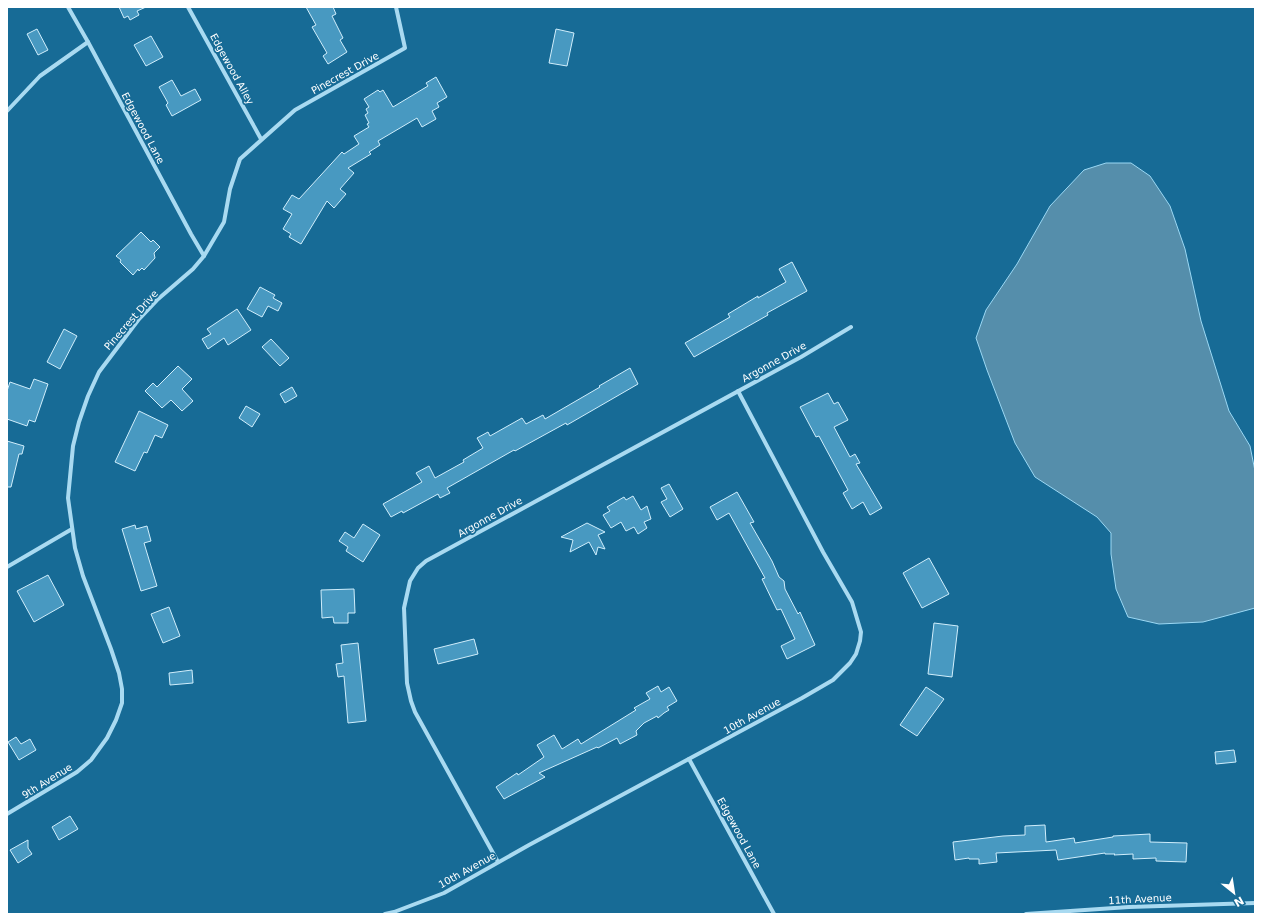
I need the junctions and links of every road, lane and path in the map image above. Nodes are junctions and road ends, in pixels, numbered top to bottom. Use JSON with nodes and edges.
{"nodes":[{"id":1,"x":68,"y":7,"type":"edge"},
{"id":2,"x":188,"y":7,"type":"edge"},
{"id":3,"x":396,"y":7,"type":"edge"},
{"id":4,"x":88,"y":42,"type":"junction"},
{"id":5,"x":7,"y":111,"type":"edge"},
{"id":6,"x":261,"y":140,"type":"junction"},
{"id":7,"x":204,"y":256,"type":"junction"},
{"id":8,"x":851,"y":328,"type":"dead end"},
{"id":9,"x":738,"y":391,"type":"junction"},
{"id":10,"x":72,"y":529,"type":"junction"},
{"id":11,"x":7,"y":567,"type":"edge"},
{"id":12,"x":107,"y":738,"type":"joint"},
{"id":13,"x":689,"y":759,"type":"junction"},
{"id":14,"x":7,"y":814,"type":"edge"},
{"id":15,"x":498,"y":862,"type":"junction"},
{"id":16,"x":1255,"y":903,"type":"edge"},
{"id":17,"x":385,"y":914,"type":"edge"},
{"id":18,"x":774,"y":914,"type":"edge"},
{"id":19,"x":1026,"y":914,"type":"edge"}],
"edges":[{"from":1,"to":4,"type":"street","name":"Edgewood Lane"},
{"from":2,"to":6,"type":"street","name":"Edgewood Alley"},
{"from":3,"to":6,"type":"street","name":"Pinecrest Drive"},
{"from":4,"to":5,"type":"street"},
{"from":4,"to":7,"type":"street","name":"Edgewood Lane"},
{"from":6,"to":7,"type":"street","name":"Pinecrest Drive"},
{"from":7,"to":10,"type":"street","name":"Pinecrest Drive"},
{"from":8,"to":9,"type":"street","name":"Argonne Drive"},
{"from":9,"to":13,"type":"street","name":"10th Avenue"},
{"from":9,"to":15,"type":"street","name":"Argonne Drive"},
{"from":10,"to":11,"type":"street"},
{"from":10,"to":12,"type":"street","name":"Pinecrest Drive"},
{"from":12,"to":14,"type":"street","name":"9th Avenue"},
{"from":13,"to":15,"type":"street","name":"10th Avenue"},
{"from":13,"to":18,"type":"street","name":"Edgewood Lane"},
{"from":15,"to":17,"type":"street","name":"10th Avenue"},
{"from":16,"to":19,"type":"street","name":"11th Avenue"}]}
